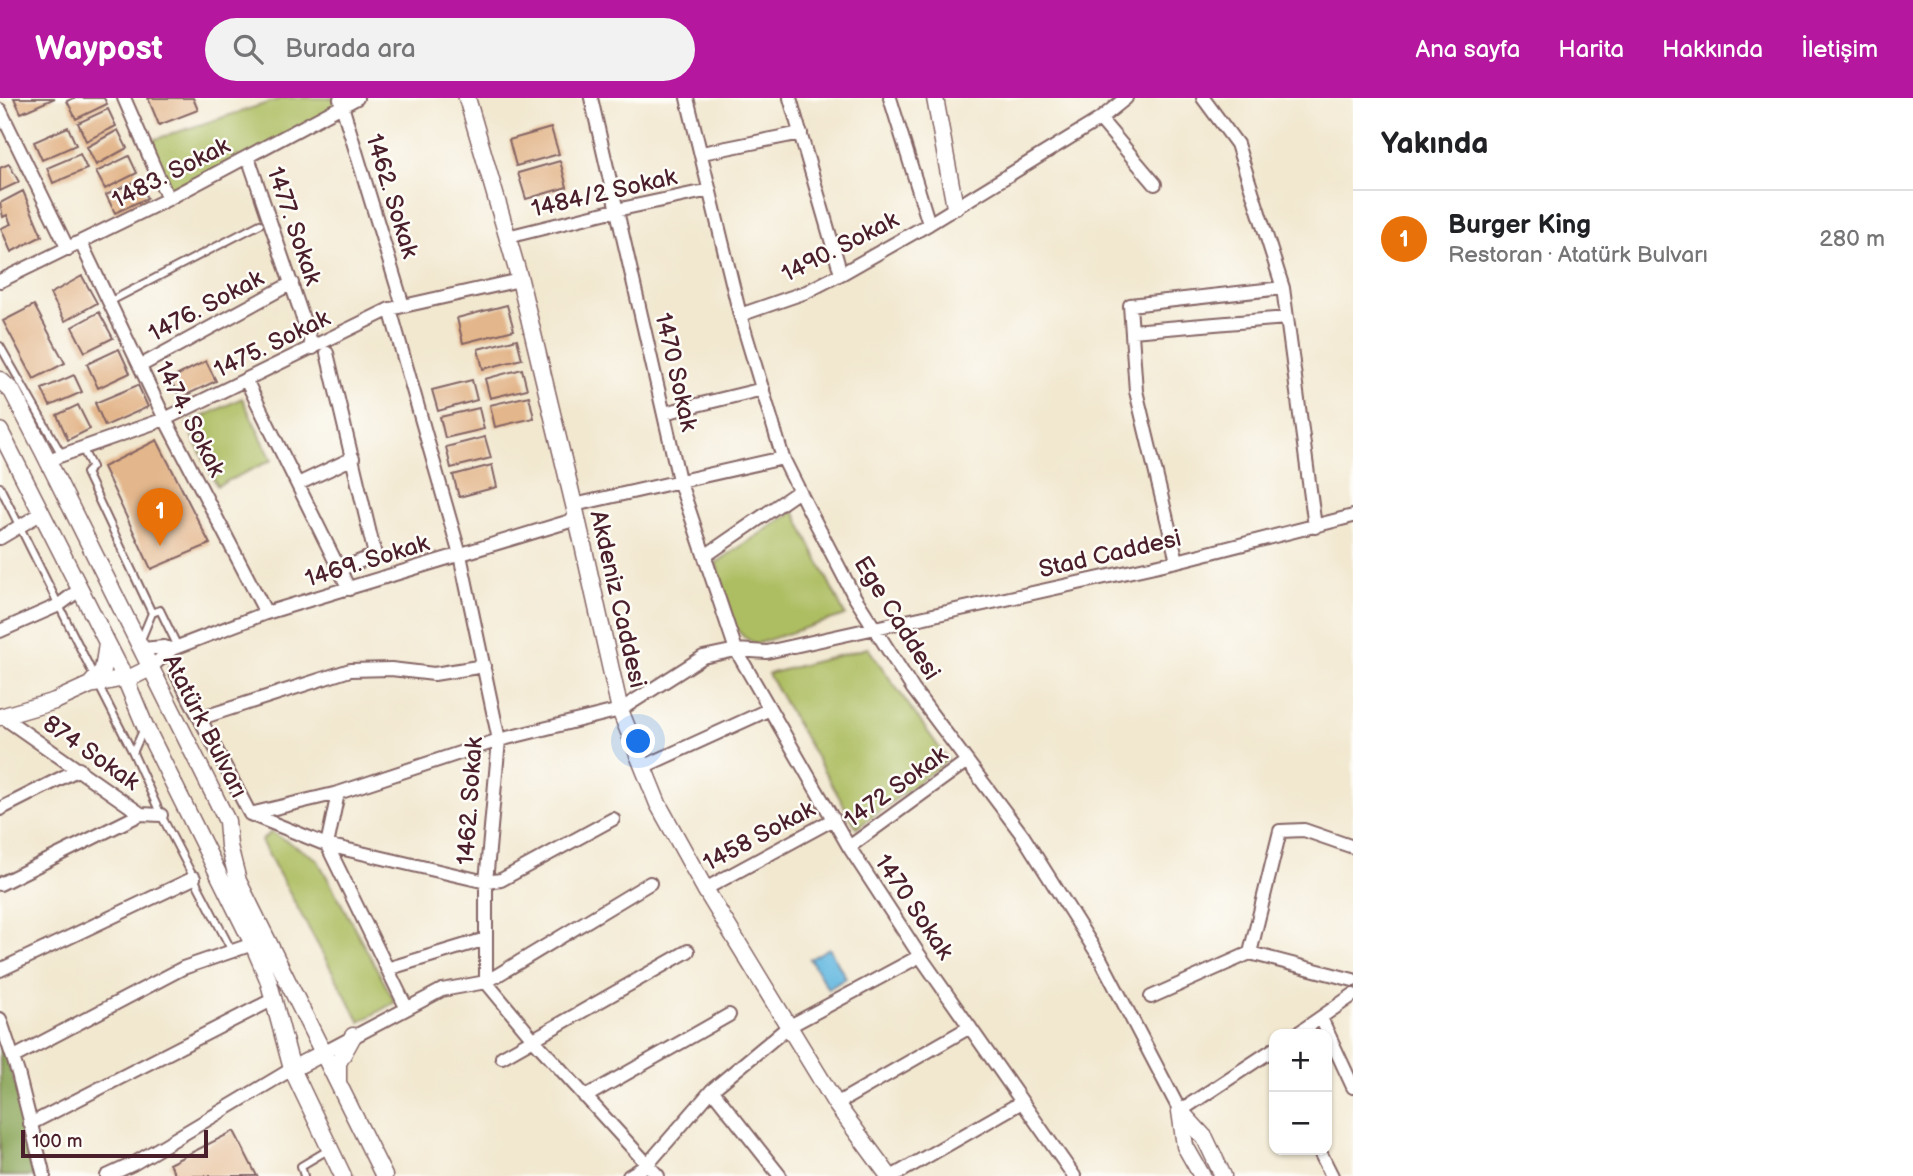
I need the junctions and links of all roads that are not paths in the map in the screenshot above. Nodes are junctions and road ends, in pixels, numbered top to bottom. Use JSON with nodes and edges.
{"nodes":[{"id":1,"x":124,"y":98,"type":"edge"},
{"id":2,"x":357,"y":98,"type":"edge"},
{"id":3,"x":467,"y":98,"type":"edge"},
{"id":4,"x":592,"y":98,"type":"edge"},
{"id":5,"x":687,"y":98,"type":"edge"},
{"id":6,"x":790,"y":98,"type":"edge"},
{"id":7,"x":890,"y":98,"type":"edge"},
{"id":8,"x":935,"y":98,"type":"edge"},
{"id":9,"x":1126,"y":98,"type":"edge"},
{"id":10,"x":1202,"y":98,"type":"edge"},
{"id":11,"x":341,"y":102,"type":"edge"},
{"id":12,"x":0,"y":110,"type":"edge"},
{"id":13,"x":1101,"y":119,"type":"junction"},
{"id":14,"x":801,"y":134,"type":"junction"},
{"id":15,"x":702,"y":153,"type":"junction"},
{"id":16,"x":248,"y":157,"type":"junction"},
{"id":17,"x":1155,"y":184,"type":"dead end"},
{"id":18,"x":710,"y":190,"type":"junction"},
{"id":19,"x":167,"y":199,"type":"junction"},
{"id":20,"x":955,"y":207,"type":"junction"},
{"id":21,"x":616,"y":210,"type":"junction"},
{"id":22,"x":260,"y":224,"type":"dead end"},
{"id":23,"x":929,"y":224,"type":"junction"},
{"id":24,"x":507,"y":237,"type":"junction"},
{"id":25,"x":81,"y":243,"type":"junction"},
{"id":26,"x":68,"y":249,"type":"junction"},
{"id":27,"x":841,"y":274,"type":"junction"},
{"id":28,"x":520,"y":280,"type":"junction"},
{"id":29,"x":0,"y":281,"type":"edge"},
{"id":30,"x":292,"y":283,"type":"junction"},
{"id":31,"x":1283,"y":288,"type":"junction"},
{"id":32,"x":109,"y":302,"type":"junction"},
{"id":33,"x":403,"y":306,"type":"junction"},
{"id":34,"x":390,"y":309,"type":"junction"},
{"id":35,"x":740,"y":315,"type":"junction"},
{"id":36,"x":1287,"y":318,"type":"junction"},
{"id":37,"x":1132,"y":331,"type":"junction"},
{"id":38,"x":0,"y":346,"type":"edge"},
{"id":39,"x":313,"y":348,"type":"junction"},
{"id":40,"x":327,"y":353,"type":"dead end"},
{"id":41,"x":140,"y":366,"type":"junction"},
{"id":42,"x":0,"y":380,"type":"edge"},
{"id":43,"x":247,"y":380,"type":"junction"},
{"id":44,"x":762,"y":389,"type":"junction"},
{"id":45,"x":664,"y":413,"type":"junction"},
{"id":46,"x":165,"y":419,"type":"junction"},
{"id":47,"x":0,"y":431,"type":"edge"},
{"id":48,"x":82,"y":448,"type":"junction"},
{"id":49,"x":55,"y":457,"type":"junction"},
{"id":50,"x":353,"y":458,"type":"junction"},
{"id":51,"x":783,"y":458,"type":"junction"},
{"id":52,"x":680,"y":480,"type":"junction"},
{"id":53,"x":298,"y":484,"type":"junction"},
{"id":54,"x":0,"y":486,"type":"edge"},
{"id":55,"x":799,"y":491,"type":"junction"},
{"id":56,"x":575,"y":512,"type":"junction"},
{"id":57,"x":42,"y":513,"type":"junction"},
{"id":58,"x":1353,"y":516,"type":"edge"},
{"id":59,"x":1314,"y":527,"type":"junction"},
{"id":60,"x":19,"y":528,"type":"junction"},
{"id":61,"x":0,"y":538,"type":"edge"},
{"id":62,"x":460,"y":555,"type":"junction"},
{"id":63,"x":705,"y":556,"type":"junction"},
{"id":64,"x":1177,"y":561,"type":"junction"},
{"id":65,"x":339,"y":570,"type":"junction"},
{"id":66,"x":349,"y":589,"type":"junction"},
{"id":67,"x":79,"y":590,"type":"junction"},
{"id":68,"x":59,"y":605,"type":"junction"},
{"id":69,"x":160,"y":610,"type":"junction"},
{"id":70,"x":266,"y":613,"type":"junction"},
{"id":71,"x":874,"y":628,"type":"junction"},
{"id":72,"x":0,"y":631,"type":"edge"},
{"id":73,"x":107,"y":641,"type":"junction"},
{"id":74,"x":140,"y":646,"type":"junction"},
{"id":75,"x":175,"y":648,"type":"junction"},
{"id":76,"x":736,"y":650,"type":"junction"},
{"id":77,"x":484,"y":666,"type":"junction"},
{"id":78,"x":150,"y":668,"type":"junction"},
{"id":79,"x":175,"y":671,"type":"dead end"},
{"id":80,"x":125,"y":678,"type":"junction"},
{"id":81,"x":94,"y":683,"type":"junction"},
{"id":82,"x":770,"y":709,"type":"junction"},
{"id":83,"x":620,"y":710,"type":"junction"},
{"id":84,"x":0,"y":716,"type":"edge"},
{"id":85,"x":201,"y":718,"type":"junction"},
{"id":86,"x":145,"y":726,"type":"junction"},
{"id":87,"x":499,"y":740,"type":"junction"},
{"id":88,"x":133,"y":752,"type":"junction"},
{"id":89,"x":967,"y":761,"type":"junction"},
{"id":90,"x":643,"y":767,"type":"junction"},
{"id":91,"x":79,"y":769,"type":"junction"},
{"id":92,"x":338,"y":793,"type":"junction"},
{"id":93,"x":0,"y":809,"type":"edge"},
{"id":94,"x":141,"y":814,"type":"junction"},
{"id":95,"x":250,"y":814,"type":"junction"},
{"id":96,"x":161,"y":815,"type":"junction"},
{"id":97,"x":613,"y":819,"type":"dead end"},
{"id":98,"x":834,"y":819,"type":"junction"},
{"id":99,"x":327,"y":845,"type":"junction"},
{"id":100,"x":849,"y":847,"type":"junction"},
{"id":101,"x":1353,"y":847,"type":"edge"},
{"id":102,"x":194,"y":878,"type":"junction"},
{"id":103,"x":486,"y":882,"type":"junction"},
{"id":104,"x":650,"y":883,"type":"dead end"},
{"id":105,"x":0,"y":884,"type":"edge"},
{"id":106,"x":705,"y":889,"type":"junction"},
{"id":107,"x":486,"y":939,"type":"junction"},
{"id":108,"x":253,"y":944,"type":"junction"},
{"id":109,"x":232,"y":951,"type":"junction"},
{"id":110,"x":688,"y":951,"type":"dead end"},
{"id":111,"x":1250,"y":953,"type":"junction"},
{"id":112,"x":920,"y":956,"type":"junction"},
{"id":113,"x":387,"y":969,"type":"junction"},
{"id":114,"x":0,"y":970,"type":"edge"},
{"id":115,"x":1353,"y":980,"type":"edge"},
{"id":116,"x":486,"y":982,"type":"junction"},
{"id":117,"x":1353,"y":995,"type":"edge"},
{"id":118,"x":1151,"y":997,"type":"dead end"},
{"id":119,"x":272,"y":1000,"type":"junction"},
{"id":120,"x":406,"y":1007,"type":"junction"},
{"id":121,"x":729,"y":1015,"type":"dead end"},
{"id":122,"x":1321,"y":1018,"type":"junction"},
{"id":123,"x":0,"y":1019,"type":"edge"},
{"id":124,"x":788,"y":1027,"type":"junction"},
{"id":125,"x":970,"y":1027,"type":"junction"},
{"id":126,"x":1304,"y":1029,"type":"edge"},
{"id":127,"x":353,"y":1035,"type":"junction"},
{"id":128,"x":534,"y":1041,"type":"junction"},
{"id":129,"x":323,"y":1053,"type":"junction"},
{"id":130,"x":1269,"y":1055,"type":"edge"},
{"id":131,"x":13,"y":1057,"type":"junction"},
{"id":132,"x":502,"y":1057,"type":"dead end"},
{"id":133,"x":292,"y":1069,"type":"junction"},
{"id":134,"x":338,"y":1084,"type":"junction"},
{"id":135,"x":1353,"y":1087,"type":"edge"},
{"id":136,"x":712,"y":1090,"type":"junction"},
{"id":137,"x":585,"y":1097,"type":"junction"},
{"id":138,"x":1022,"y":1102,"type":"junction"},
{"id":139,"x":836,"y":1104,"type":"junction"},
{"id":140,"x":1181,"y":1111,"type":"junction"},
{"id":141,"x":30,"y":1124,"type":"junction"},
{"id":142,"x":330,"y":1149,"type":"junction"},
{"id":143,"x":1322,"y":1155,"type":"edge"},
{"id":144,"x":647,"y":1166,"type":"junction"},
{"id":145,"x":136,"y":1170,"type":"edge"},
{"id":146,"x":303,"y":1175,"type":"edge"},
{"id":147,"x":1071,"y":1175,"type":"edge"},
{"id":148,"x":44,"y":1176,"type":"edge"},
{"id":149,"x":107,"y":1176,"type":"edge"},
{"id":150,"x":343,"y":1176,"type":"edge"},
{"id":151,"x":384,"y":1176,"type":"edge"},
{"id":152,"x":629,"y":1176,"type":"edge"},
{"id":153,"x":658,"y":1176,"type":"edge"},
{"id":154,"x":780,"y":1176,"type":"edge"},
{"id":155,"x":891,"y":1176,"type":"edge"},
{"id":156,"x":1202,"y":1176,"type":"edge"},
{"id":157,"x":1223,"y":1176,"type":"edge"},
{"id":158,"x":1332,"y":1176,"type":"edge"}],
"edges":[{"from":1,"to":19,"type":"street"},
{"from":2,"to":11,"type":"street","name":"1483. Sokak"},
{"from":3,"to":24,"type":"main road","name":"Akdeniz Caddesi"},
{"from":4,"to":21,"type":"street","name":"1470 Sokak"},
{"from":5,"to":15,"type":"street","name":"Ege Caddesi"},
{"from":6,"to":14,"type":"street"},
{"from":7,"to":23,"type":"street"},
{"from":8,"to":20,"type":"main road"},
{"from":9,"to":13,"type":"street","name":"1490. Sokak"},
{"from":10,"to":31,"type":"street"},
{"from":11,"to":16,"type":"street","name":"1483. Sokak"},
{"from":11,"to":33,"type":"street","name":"1462. Sokak"},
{"from":12,"to":26,"type":"street"},
{"from":13,"to":17,"type":"street"},
{"from":13,"to":20,"type":"street","name":"1490. Sokak"},
{"from":14,"to":15,"type":"street"},
{"from":14,"to":27,"type":"street"},
{"from":15,"to":18,"type":"street","name":"Ege Caddesi"},
{"from":16,"to":19,"type":"street","name":"1483. Sokak"},
{"from":16,"to":30,"type":"street","name":"1477. Sokak"},
{"from":18,"to":21,"type":"street","name":"1484/2 Sokak"},
{"from":18,"to":35,"type":"street","name":"Ege Caddesi"},
{"from":19,"to":25,"type":"street","name":"1483. Sokak"},
{"from":20,"to":23,"type":"street","name":"1490. Sokak"},
{"from":21,"to":24,"type":"street","name":"1484/2 Sokak"},
{"from":21,"to":45,"type":"street","name":"1470 Sokak"},
{"from":22,"to":32,"type":"lane"},
{"from":23,"to":27,"type":"street","name":"1490. Sokak"},
{"from":24,"to":28,"type":"main road","name":"Akdeniz Caddesi"},
{"from":25,"to":26,"type":"street","name":"1483. Sokak"},
{"from":25,"to":32,"type":"street","name":"1474. Sokak"},
{"from":26,"to":29,"type":"street","name":"1483. Sokak"},
{"from":27,"to":35,"type":"street","name":"1490. Sokak"},
{"from":28,"to":33,"type":"street","name":"1475. Sokak"},
{"from":28,"to":56,"type":"main road","name":"Akdeniz Caddesi"},
{"from":30,"to":39,"type":"street","name":"1477. Sokak"},
{"from":30,"to":41,"type":"street","name":"1476. Sokak"},
{"from":31,"to":36,"type":"street"},
{"from":31,"to":37,"type":"street"},
{"from":32,"to":41,"type":"street","name":"1474. Sokak"},
{"from":33,"to":34,"type":"street","name":"1475. Sokak"},
{"from":34,"to":39,"type":"street","name":"1475. Sokak"},
{"from":34,"to":62,"type":"street","name":"1462. Sokak"},
{"from":35,"to":44,"type":"street","name":"Ege Caddesi"},
{"from":36,"to":37,"type":"street"},
{"from":36,"to":59,"type":"street"},
{"from":37,"to":64,"type":"street"},
{"from":38,"to":49,"type":"lane"},
{"from":39,"to":43,"type":"street","name":"1475. Sokak"},
{"from":40,"to":50,"type":"street"},
{"from":41,"to":46,"type":"street","name":"1474. Sokak"},
{"from":42,"to":49,"type":"main road","name":"Atatürk Bulvarı"},
{"from":43,"to":46,"type":"street","name":"1475. Sokak"},
{"from":43,"to":53,"type":"street"},
{"from":44,"to":45,"type":"street"},
{"from":44,"to":51,"type":"street","name":"Ege Caddesi"},
{"from":45,"to":52,"type":"street","name":"1470 Sokak"},
{"from":46,"to":48,"type":"street","name":"1475. Sokak"},
{"from":46,"to":70,"type":"street","name":"1474. Sokak"},
{"from":47,"to":57,"type":"main road","name":"Atatürk Bulvarı"},
{"from":48,"to":49,"type":"street","name":"1475. Sokak"},
{"from":48,"to":69,"type":"lane"},
{"from":49,"to":74,"type":"main road","name":"Atatürk Bulvarı"},
{"from":50,"to":53,"type":"street"},
{"from":50,"to":65,"type":"street"},
{"from":51,"to":52,"type":"street","name":"1469. Sokak"},
{"from":51,"to":55,"type":"street","name":"Ege Caddesi"},
{"from":52,"to":56,"type":"street","name":"1469. Sokak"},
{"from":52,"to":63,"type":"street","name":"1470 Sokak"},
{"from":53,"to":65,"type":"street"},
{"from":54,"to":60,"type":"lane"},
{"from":55,"to":63,"type":"street"},
{"from":55,"to":71,"type":"street","name":"Ege Caddesi"},
{"from":56,"to":62,"type":"street","name":"1469. Sokak"},
{"from":56,"to":83,"type":"main road","name":"Akdeniz Caddesi"},
{"from":57,"to":60,"type":"street"},
{"from":57,"to":67,"type":"main road","name":"Atatürk Bulvarı"},
{"from":58,"to":59,"type":"street","name":"Stad Caddesi"},
{"from":59,"to":64,"type":"street","name":"Stad Caddesi"},
{"from":60,"to":61,"type":"street"},
{"from":60,"to":68,"type":"lane"},
{"from":62,"to":66,"type":"street","name":"1469. Sokak"},
{"from":62,"to":77,"type":"street","name":"1462. Sokak"},
{"from":63,"to":76,"type":"street","name":"1470 Sokak"},
{"from":64,"to":71,"type":"street","name":"Stad Caddesi"},
{"from":65,"to":66,"type":"street"},
{"from":66,"to":70,"type":"street","name":"1469. Sokak"},
{"from":67,"to":68,"type":"street"},
{"from":67,"to":73,"type":"main road","name":"Atatürk Bulvarı"},
{"from":68,"to":72,"type":"street"},
{"from":68,"to":81,"type":"lane"},
{"from":69,"to":74,"type":"lane"},
{"from":69,"to":75,"type":"lane"},
{"from":70,"to":75,"type":"street","name":"1469. Sokak"},
{"from":71,"to":76,"type":"street","name":"Stad Caddesi"},
{"from":71,"to":89,"type":"street","name":"Ege Caddesi"},
{"from":73,"to":80,"type":"main road","name":"Atatürk Bulvarı"},
{"from":73,"to":81,"type":"main road"},
{"from":74,"to":75,"type":"street","name":"1469. Sokak"},
{"from":74,"to":78,"type":"main road","name":"Atatürk Bulvarı"},
{"from":75,"to":78,"type":"street","name":"1469. Sokak"},
{"from":76,"to":82,"type":"street","name":"1470 Sokak"},
{"from":76,"to":83,"type":"street"},
{"from":77,"to":85,"type":"street"},
{"from":77,"to":87,"type":"street","name":"1462. Sokak"},
{"from":78,"to":80,"type":"main road"},
{"from":78,"to":129,"type":"main road","name":"Atatürk Bulvarı"},
{"from":79,"to":85,"type":"street"},
{"from":80,"to":81,"type":"main road"},
{"from":80,"to":86,"type":"main road","name":"Atatürk Bulvarı"},
{"from":81,"to":84,"type":"main road"},
{"from":81,"to":88,"type":"lane"},
{"from":82,"to":90,"type":"street"},
{"from":82,"to":98,"type":"street","name":"1470 Sokak"},
{"from":83,"to":87,"type":"street"},
{"from":83,"to":90,"type":"main road","name":"Akdeniz Caddesi"},
{"from":84,"to":91,"type":"street","name":"874 Sokak"},
{"from":85,"to":95,"type":"street"},
{"from":86,"to":88,"type":"lane"},
{"from":86,"to":108,"type":"main road","name":"Atatürk Bulvarı"},
{"from":87,"to":92,"type":"street"},
{"from":87,"to":103,"type":"street","name":"1462. Sokak"},
{"from":88,"to":96,"type":"lane"},
{"from":89,"to":100,"type":"street","name":"1472 Sokak"},
{"from":89,"to":140,"type":"street","name":"Ege Caddesi"},
{"from":90,"to":106,"type":"main road","name":"Akdeniz Caddesi"},
{"from":91,"to":93,"type":"street"},
{"from":91,"to":94,"type":"street","name":"874 Sokak"},
{"from":92,"to":95,"type":"street"},
{"from":92,"to":99,"type":"street"},
{"from":94,"to":96,"type":"street","name":"874 Sokak"},
{"from":94,"to":105,"type":"street"},
{"from":95,"to":99,"type":"street"},
{"from":96,"to":102,"type":"lane"},
{"from":97,"to":103,"type":"street"},
{"from":98,"to":100,"type":"street","name":"1470 Sokak"},
{"from":98,"to":106,"type":"street","name":"1458 Sokak"},
{"from":99,"to":103,"type":"street"},
{"from":99,"to":113,"type":"street"},
{"from":100,"to":112,"type":"street","name":"1470 Sokak"},
{"from":101,"to":111,"type":"street"},
{"from":102,"to":109,"type":"lane"},
{"from":102,"to":114,"type":"street"},
{"from":103,"to":107,"type":"street","name":"1462. Sokak"},
{"from":104,"to":116,"type":"street"},
{"from":106,"to":124,"type":"main road","name":"Akdeniz Caddesi"},
{"from":107,"to":113,"type":"street"},
{"from":107,"to":116,"type":"street","name":"1462. Sokak"},
{"from":108,"to":109,"type":"street"},
{"from":108,"to":119,"type":"main road","name":"Atatürk Bulvarı"},
{"from":109,"to":131,"type":"street"},
{"from":110,"to":128,"type":"street"},
{"from":111,"to":115,"type":"street"},
{"from":111,"to":118,"type":"street"},
{"from":112,"to":124,"type":"street"},
{"from":112,"to":125,"type":"street","name":"1470 Sokak"},
{"from":113,"to":120,"type":"street"},
{"from":116,"to":120,"type":"street"},
{"from":116,"to":128,"type":"street"},
{"from":117,"to":122,"type":"street"},
{"from":119,"to":133,"type":"main road","name":"Atatürk Bulvarı"},
{"from":119,"to":141,"type":"street"},
{"from":120,"to":127,"type":"street"},
{"from":121,"to":137,"type":"street"},
{"from":122,"to":126,"type":"street"},
{"from":122,"to":135,"type":"street"},
{"from":123,"to":131,"type":"street"},
{"from":124,"to":136,"type":"street"},
{"from":124,"to":139,"type":"main road","name":"Akdeniz Caddesi"},
{"from":125,"to":138,"type":"street","name":"1470 Sokak"},
{"from":125,"to":139,"type":"street"},
{"from":127,"to":129,"type":"street"},
{"from":127,"to":134,"type":"main road"},
{"from":128,"to":132,"type":"street"},
{"from":128,"to":137,"type":"street"},
{"from":129,"to":133,"type":"main road"},
{"from":129,"to":134,"type":"main road","name":"Atatürk Bulvarı"},
{"from":130,"to":140,"type":"street"},
{"from":131,"to":141,"type":"street"},
{"from":133,"to":142,"type":"main road","name":"Atatürk Bulvarı"},
{"from":133,"to":145,"type":"street"},
{"from":134,"to":151,"type":"main road","name":"Atatürk Bulvarı"},
{"from":136,"to":144,"type":"street"},
{"from":136,"to":154,"type":"street"},
{"from":137,"to":144,"type":"street"},
{"from":138,"to":147,"type":"street","name":"1470 Sokak"},
{"from":138,"to":155,"type":"street"},
{"from":139,"to":155,"type":"main road","name":"Akdeniz Caddesi"},
{"from":140,"to":156,"type":"main road","name":"Ege Caddesi"},
{"from":140,"to":157,"type":"main road","name":"Ege Caddesi"},
{"from":141,"to":148,"type":"street"},
{"from":142,"to":146,"type":"lane"},
{"from":142,"to":150,"type":"main road","name":"Atatürk Bulvarı"},
{"from":143,"to":158,"type":"street"},
{"from":144,"to":152,"type":"street"},
{"from":144,"to":153,"type":"street"},
{"from":145,"to":149,"type":"street"}]}
